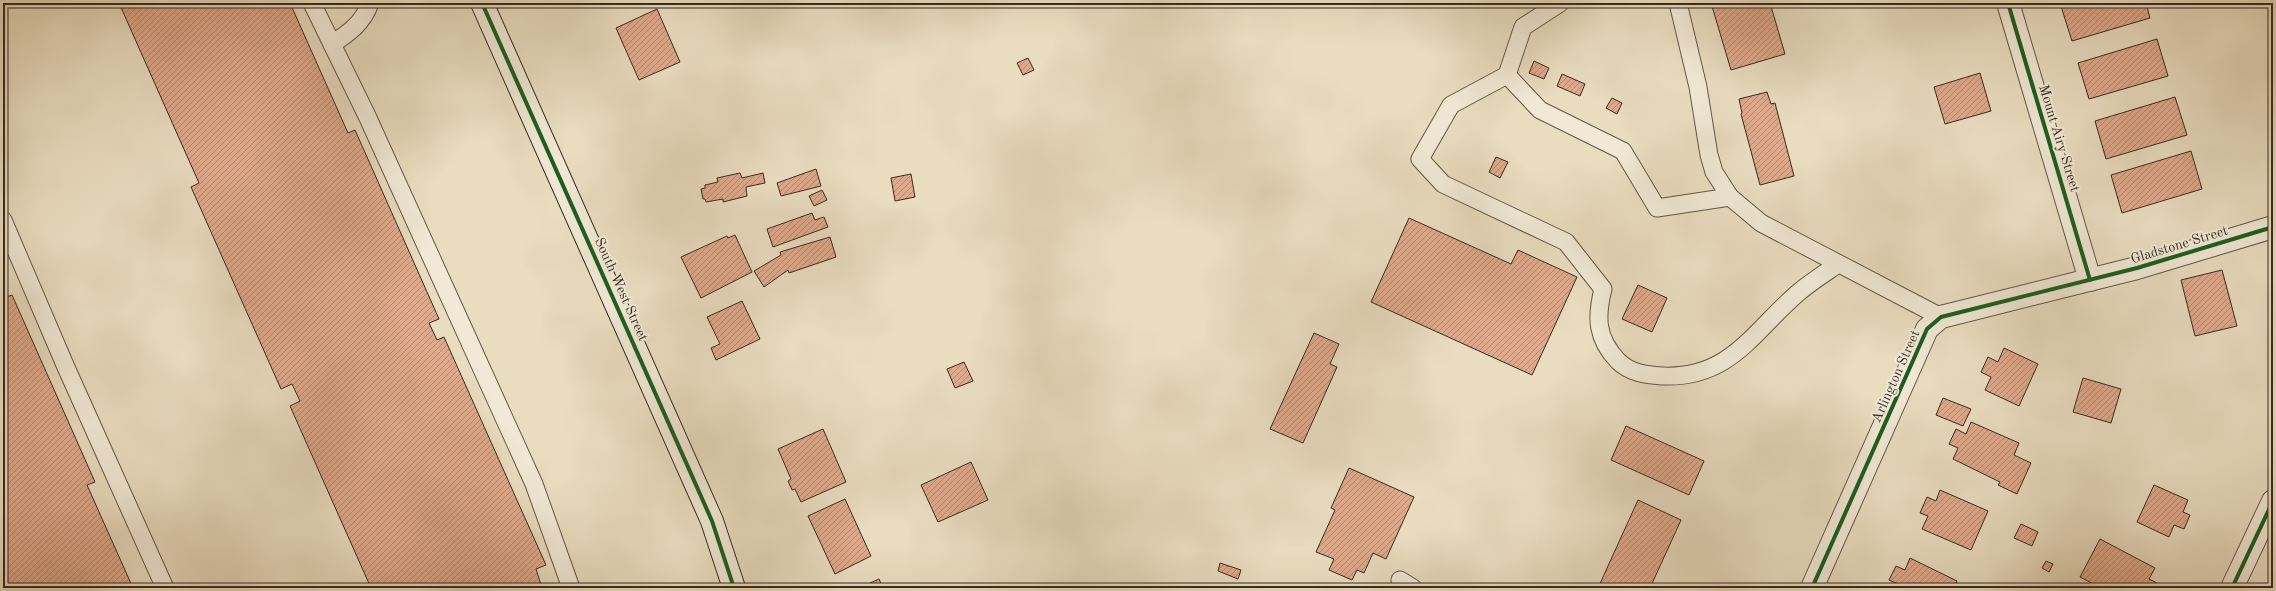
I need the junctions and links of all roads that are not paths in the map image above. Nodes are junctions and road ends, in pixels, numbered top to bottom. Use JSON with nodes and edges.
{"nodes":[{"id":1,"x":312,"y":3,"type":"edge"},
{"id":2,"x":370,"y":3,"type":"edge"},
{"id":3,"x":482,"y":3,"type":"edge"},
{"id":4,"x":1560,"y":3,"type":"edge"},
{"id":5,"x":1678,"y":3,"type":"edge"},
{"id":6,"x":2008,"y":3,"type":"edge"},
{"id":7,"x":332,"y":44,"type":"junction"},
{"id":8,"x":1507,"y":75,"type":"junction"},
{"id":9,"x":1730,"y":197,"type":"junction"},
{"id":10,"x":3,"y":220,"type":"edge"},
{"id":11,"x":2273,"y":227,"type":"edge"},
{"id":12,"x":1838,"y":264,"type":"junction"},
{"id":13,"x":2090,"y":280,"type":"junction"},
{"id":14,"x":1941,"y":317,"type":"junction"},
{"id":15,"x":2273,"y":501,"type":"edge"},
{"id":16,"x":165,"y":588,"type":"edge"},
{"id":17,"x":571,"y":588,"type":"edge"},
{"id":18,"x":734,"y":588,"type":"edge"},
{"id":19,"x":1812,"y":588,"type":"edge"},
{"id":20,"x":2232,"y":588,"type":"edge"}],
"edges":[{"from":1,"to":7,"type":"lane"},
{"from":2,"to":7,"type":"lane"},
{"from":3,"to":18,"type":"street","name":"South West Street"},
{"from":4,"to":8,"type":"lane"},
{"from":5,"to":9,"type":"lane"},
{"from":6,"to":13,"type":"street","name":"Mount Airy Street"},
{"from":7,"to":17,"type":"lane"},
{"from":8,"to":9,"type":"lane"},
{"from":8,"to":12,"type":"lane"},
{"from":9,"to":12,"type":"lane"},
{"from":10,"to":16,"type":"lane"},
{"from":11,"to":13,"type":"street","name":"Gladstone Street"},
{"from":12,"to":14,"type":"lane"},
{"from":13,"to":14,"type":"street","name":"Arlington Street"},
{"from":14,"to":19,"type":"street","name":"Arlington Street"},
{"from":15,"to":20,"type":"street"}]}
